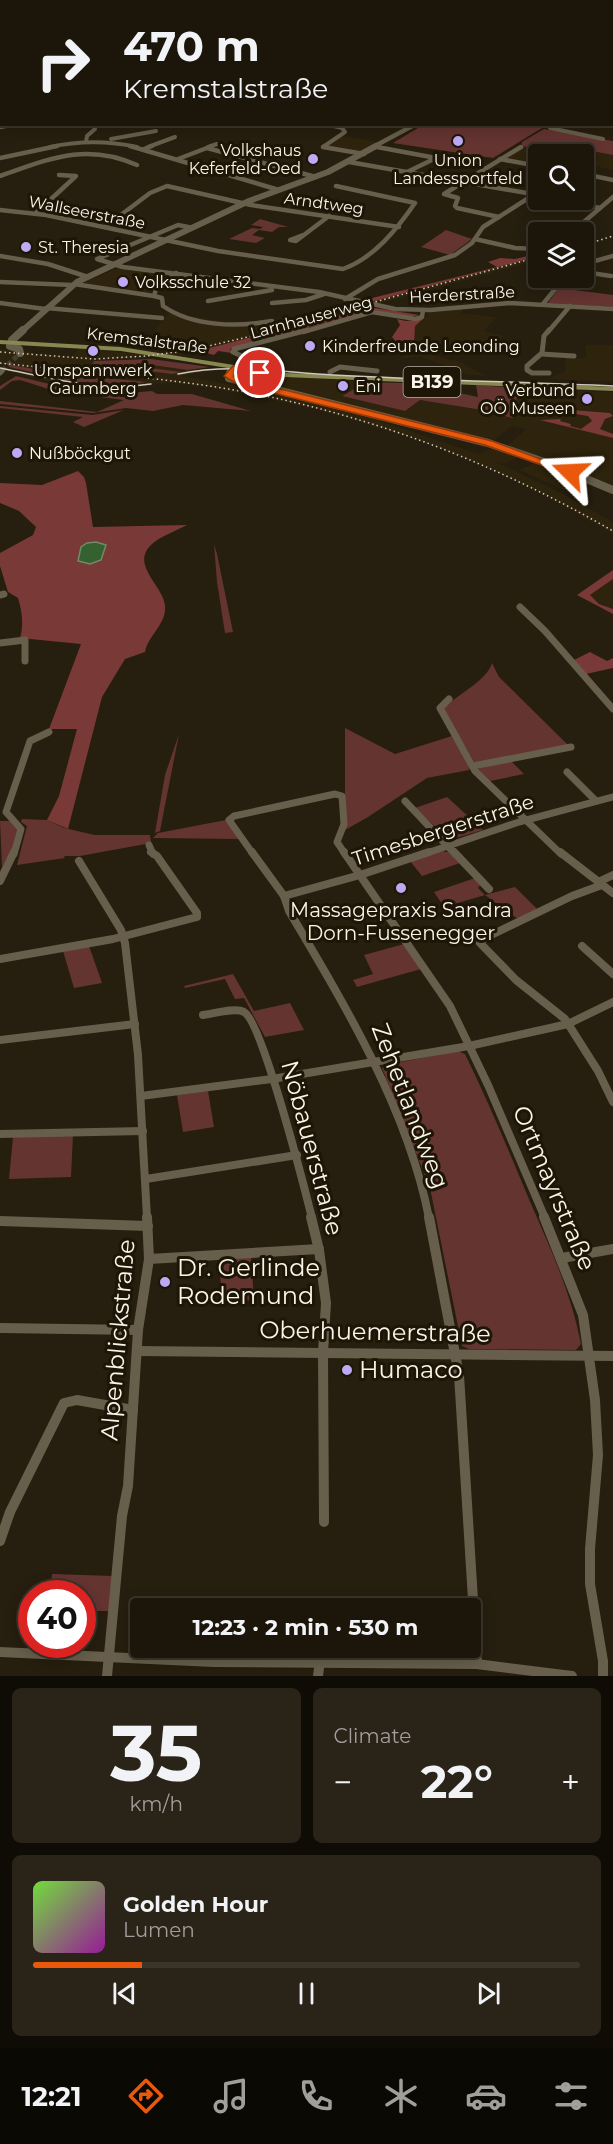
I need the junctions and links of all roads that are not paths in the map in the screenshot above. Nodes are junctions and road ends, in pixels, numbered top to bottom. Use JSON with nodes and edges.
{"nodes":[{"id":1,"x":334,"y":126,"type":"edge"},
{"id":2,"x":413,"y":126,"type":"edge"},
{"id":3,"x":552,"y":126,"type":"edge"},
{"id":4,"x":94,"y":129,"type":"dead end"},
{"id":5,"x":156,"y":131,"type":"dead end"},
{"id":6,"x":175,"y":137,"type":"dead end"},
{"id":7,"x":603,"y":139,"type":"dead end"},
{"id":8,"x":86,"y":142,"type":"junction"},
{"id":9,"x":108,"y":142,"type":"junction"},
{"id":10,"x":217,"y":144,"type":"dead end"},
{"id":11,"x":377,"y":147,"type":"junction"},
{"id":12,"x":521,"y":147,"type":"dead end"},
{"id":13,"x":207,"y":148,"type":"junction"},
{"id":14,"x":144,"y":149,"type":"junction"},
{"id":15,"x":364,"y":154,"type":"junction"},
{"id":16,"x":0,"y":158,"type":"edge"},
{"id":17,"x":178,"y":159,"type":"junction"},
{"id":18,"x":500,"y":159,"type":"junction"},
{"id":19,"x":349,"y":162,"type":"junction"},
{"id":20,"x":528,"y":164,"type":"edge"},
{"id":21,"x":137,"y":165,"type":"dead end"},
{"id":22,"x":405,"y":173,"type":"junction"},
{"id":23,"x":59,"y":175,"type":"dead end"},
{"id":24,"x":0,"y":176,"type":"edge"},
{"id":25,"x":594,"y":176,"type":"edge"},
{"id":26,"x":316,"y":177,"type":"junction"},
{"id":27,"x":613,"y":180,"type":"edge"},
{"id":28,"x":462,"y":183,"type":"junction"},
{"id":29,"x":336,"y":186,"type":"dead end"},
{"id":30,"x":279,"y":190,"type":"junction"},
{"id":31,"x":528,"y":193,"type":"edge"},
{"id":32,"x":613,"y":197,"type":"edge"},
{"id":33,"x":527,"y":199,"type":"dead end"},
{"id":34,"x":245,"y":204,"type":"junction"},
{"id":35,"x":594,"y":207,"type":"edge"},
{"id":36,"x":600,"y":208,"type":"junction"},
{"id":37,"x":0,"y":210,"type":"edge"},
{"id":38,"x":36,"y":213,"type":"junction"},
{"id":39,"x":329,"y":216,"type":"junction"},
{"id":40,"x":499,"y":217,"type":"junction"},
{"id":41,"x":584,"y":222,"type":"edge"},
{"id":42,"x":105,"y":227,"type":"junction"},
{"id":43,"x":399,"y":227,"type":"junction"},
{"id":44,"x":193,"y":228,"type":"junction"},
{"id":45,"x":303,"y":235,"type":"dead end"},
{"id":46,"x":152,"y":237,"type":"junction"},
{"id":47,"x":475,"y":239,"type":"junction"},
{"id":48,"x":168,"y":240,"type":"junction"},
{"id":49,"x":528,"y":249,"type":"edge"},
{"id":50,"x":613,"y":255,"type":"edge"},
{"id":51,"x":0,"y":256,"type":"edge"},
{"id":52,"x":594,"y":261,"type":"edge"},
{"id":53,"x":117,"y":265,"type":"junction"},
{"id":54,"x":176,"y":273,"type":"junction"},
{"id":55,"x":594,"y":273,"type":"edge"},
{"id":56,"x":611,"y":276,"type":"dead end"},
{"id":57,"x":88,"y":277,"type":"junction"},
{"id":58,"x":0,"y":282,"type":"edge"},
{"id":59,"x":73,"y":284,"type":"junction"},
{"id":60,"x":276,"y":288,"type":"junction"},
{"id":61,"x":556,"y":288,"type":"edge"},
{"id":62,"x":325,"y":294,"type":"junction"},
{"id":63,"x":154,"y":296,"type":"junction"},
{"id":64,"x":345,"y":299,"type":"junction"},
{"id":65,"x":208,"y":301,"type":"dead end"},
{"id":66,"x":0,"y":303,"type":"edge"},
{"id":67,"x":272,"y":303,"type":"dead end"},
{"id":68,"x":543,"y":304,"type":"junction"},
{"id":69,"x":570,"y":306,"type":"junction"},
{"id":70,"x":46,"y":308,"type":"junction"},
{"id":71,"x":613,"y":309,"type":"edge"},
{"id":72,"x":423,"y":310,"type":"junction"},
{"id":73,"x":162,"y":318,"type":"dead end"},
{"id":74,"x":272,"y":321,"type":"dead end"},
{"id":75,"x":0,"y":341,"type":"edge"},
{"id":76,"x":11,"y":342,"type":"junction"},
{"id":77,"x":21,"y":353,"type":"dead end"},
{"id":78,"x":541,"y":354,"type":"junction"},
{"id":79,"x":574,"y":357,"type":"dead end"},
{"id":80,"x":240,"y":366,"type":"junction"},
{"id":81,"x":377,"y":371,"type":"dead end"},
{"id":82,"x":330,"y":372,"type":"junction"},
{"id":83,"x":549,"y":373,"type":"dead end"},
{"id":84,"x":613,"y":384,"type":"edge"},
{"id":85,"x":613,"y":389,"type":"edge"},
{"id":86,"x":613,"y":490,"type":"edge"},
{"id":87,"x":520,"y":607,"type":"dead end"},
{"id":88,"x":0,"y":643,"type":"edge"},
{"id":89,"x":25,"y":661,"type":"dead end"},
{"id":90,"x":449,"y":699,"type":"dead end"},
{"id":91,"x":613,"y":709,"type":"edge"},
{"id":92,"x":50,"y":732,"type":"dead end"},
{"id":93,"x":571,"y":747,"type":"dead end"},
{"id":94,"x":472,"y":766,"type":"junction"},
{"id":95,"x":567,"y":772,"type":"dead end"},
{"id":96,"x":341,"y":795,"type":"joint"},
{"id":97,"x":613,"y":797,"type":"edge"},
{"id":98,"x":405,"y":801,"type":"dead end"},
{"id":99,"x":596,"y":801,"type":"junction"},
{"id":100,"x":526,"y":820,"type":"junction"},
{"id":101,"x":148,"y":845,"type":"dead end"},
{"id":102,"x":448,"y":846,"type":"junction"},
{"id":103,"x":79,"y":861,"type":"dead end"},
{"id":104,"x":360,"y":875,"type":"junction"},
{"id":105,"x":613,"y":875,"type":"edge"},
{"id":106,"x":0,"y":881,"type":"edge"},
{"id":107,"x":600,"y":884,"type":"junction"},
{"id":108,"x":489,"y":889,"type":"dead end"},
{"id":109,"x":613,"y":893,"type":"edge"},
{"id":110,"x":284,"y":896,"type":"junction"},
{"id":111,"x":123,"y":936,"type":"junction"},
{"id":112,"x":582,"y":946,"type":"dead end"},
{"id":113,"x":0,"y":959,"type":"edge"},
{"id":114,"x":613,"y":974,"type":"edge"},
{"id":115,"x":613,"y":1002,"type":"edge"},
{"id":116,"x":203,"y":1015,"type":"dead end"},
{"id":117,"x":135,"y":1024,"type":"junction"},
{"id":118,"x":568,"y":1024,"type":"junction"},
{"id":119,"x":0,"y":1040,"type":"edge"},
{"id":120,"x":469,"y":1046,"type":"junction"},
{"id":121,"x":373,"y":1064,"type":"junction"},
{"id":122,"x":272,"y":1080,"type":"junction"},
{"id":123,"x":141,"y":1096,"type":"junction"},
{"id":124,"x":613,"y":1102,"type":"edge"},
{"id":125,"x":143,"y":1131,"type":"junction"},
{"id":126,"x":0,"y":1134,"type":"edge"},
{"id":127,"x":297,"y":1155,"type":"junction"},
{"id":128,"x":146,"y":1179,"type":"junction"},
{"id":129,"x":0,"y":1221,"type":"edge"},
{"id":130,"x":148,"y":1226,"type":"junction"},
{"id":131,"x":319,"y":1249,"type":"junction"},
{"id":132,"x":613,"y":1250,"type":"edge"},
{"id":133,"x":562,"y":1258,"type":"junction"},
{"id":134,"x":149,"y":1259,"type":"junction"},
{"id":135,"x":0,"y":1328,"type":"edge"},
{"id":136,"x":138,"y":1330,"type":"junction"},
{"id":137,"x":137,"y":1351,"type":"junction"},
{"id":138,"x":323,"y":1353,"type":"junction"},
{"id":139,"x":456,"y":1353,"type":"junction"},
{"id":140,"x":590,"y":1356,"type":"junction"},
{"id":141,"x":613,"y":1356,"type":"edge"},
{"id":142,"x":133,"y":1410,"type":"junction"},
{"id":143,"x":324,"y":1522,"type":"dead end"},
{"id":144,"x":0,"y":1541,"type":"edge"},
{"id":145,"x":0,"y":1652,"type":"edge"},
{"id":146,"x":109,"y":1658,"type":"junction"},
{"id":147,"x":320,"y":1661,"type":"junction"},
{"id":148,"x":477,"y":1664,"type":"junction"},
{"id":149,"x":492,"y":1671,"type":"edge"},
{"id":150,"x":107,"y":1676,"type":"edge"},
{"id":151,"x":318,"y":1676,"type":"edge"},
{"id":152,"x":572,"y":1676,"type":"edge"},
{"id":153,"x":603,"y":1676,"type":"edge"}],
"edges":[{"from":1,"to":15,"type":"street"},
{"from":2,"to":11,"type":"main road"},
{"from":3,"to":7,"type":"street"},
{"from":4,"to":8,"type":"street"},
{"from":5,"to":9,"type":"street"},
{"from":6,"to":14,"type":"street"},
{"from":8,"to":9,"type":"street"},
{"from":8,"to":16,"type":"street"},
{"from":9,"to":14,"type":"street"},
{"from":10,"to":13,"type":"street"},
{"from":11,"to":15,"type":"main road"},
{"from":11,"to":22,"type":"street"},
{"from":12,"to":18,"type":"street"},
{"from":13,"to":17,"type":"street"},
{"from":13,"to":26,"type":"street"},
{"from":14,"to":17,"type":"street"},
{"from":15,"to":19,"type":"main road"},
{"from":17,"to":30,"type":"street"},
{"from":18,"to":20,"type":"street"},
{"from":18,"to":28,"type":"street"},
{"from":19,"to":22,"type":"street"},
{"from":19,"to":26,"type":"main road"},
{"from":21,"to":24,"type":"street"},
{"from":22,"to":28,"type":"street"},
{"from":23,"to":38,"type":"street"},
{"from":25,"to":27,"type":"street"},
{"from":26,"to":30,"type":"main road"},
{"from":28,"to":31,"type":"street"},
{"from":28,"to":40,"type":"street"},
{"from":29,"to":43,"type":"street"},
{"from":30,"to":34,"type":"main road"},
{"from":32,"to":36,"type":"street"},
{"from":33,"to":40,"type":"street"},
{"from":34,"to":39,"type":"street","name":"Arndtweg"},
{"from":34,"to":42,"type":"street","name":"Arndtweg"},
{"from":34,"to":44,"type":"main road"},
{"from":35,"to":36,"type":"street"},
{"from":36,"to":41,"type":"street"},
{"from":37,"to":38,"type":"street","name":"Wallseerstraße"},
{"from":38,"to":42,"type":"street","name":"Wallseerstraße"},
{"from":39,"to":43,"type":"street","name":"Arndtweg"},
{"from":39,"to":45,"type":"street"},
{"from":40,"to":47,"type":"street"},
{"from":42,"to":46,"type":"street","name":"Wallseerstraße"},
{"from":43,"to":48,"type":"street","name":"Wallseerstraße"},
{"from":44,"to":46,"type":"street"},
{"from":44,"to":48,"type":"main road"},
{"from":46,"to":48,"type":"street","name":"Wallseerstraße"},
{"from":46,"to":53,"type":"street"},
{"from":47,"to":49,"type":"street"},
{"from":47,"to":64,"type":"street"},
{"from":48,"to":53,"type":"main road"},
{"from":50,"to":52,"type":"street"},
{"from":51,"to":57,"type":"street"},
{"from":53,"to":54,"type":"street","name":"Herderstraße"},
{"from":53,"to":57,"type":"main road"},
{"from":54,"to":60,"type":"street","name":"Herderstraße"},
{"from":54,"to":63,"type":"street"},
{"from":55,"to":56,"type":"street"},
{"from":57,"to":59,"type":"main road"},
{"from":58,"to":59,"type":"street"},
{"from":59,"to":63,"type":"street"},
{"from":59,"to":70,"type":"main road"},
{"from":60,"to":62,"type":"street","name":"Herderstraße"},
{"from":60,"to":65,"type":"street"},
{"from":61,"to":68,"type":"street"},
{"from":62,"to":64,"type":"street","name":"Herderstraße"},
{"from":62,"to":67,"type":"street"},
{"from":63,"to":74,"type":"street"},
{"from":64,"to":72,"type":"street","name":"Herderstraße"},
{"from":66,"to":70,"type":"street"},
{"from":68,"to":69,"type":"street","name":"Herderstraße"},
{"from":68,"to":72,"type":"street","name":"Herderstraße"},
{"from":69,"to":71,"type":"street","name":"Herderstraße"},
{"from":69,"to":78,"type":"street"},
{"from":70,"to":73,"type":"street"},
{"from":70,"to":76,"type":"main road"},
{"from":72,"to":80,"type":"street","name":"Larnhauserweg"},
{"from":75,"to":76,"type":"main road","name":"Kremstalstraße","number":"B139"},
{"from":76,"to":77,"type":"main road"},
{"from":76,"to":80,"type":"main road","name":"Kremstalstraße","number":"B139"},
{"from":78,"to":79,"type":"street"},
{"from":78,"to":83,"type":"street"},
{"from":80,"to":82,"type":"main road","name":"Kremstalstraße","number":"B139"},
{"from":80,"to":85,"type":"main road","name":"Kremstalstraße","number":"B139"},
{"from":80,"to":86,"type":"main road"},
{"from":81,"to":82,"type":"street"},
{"from":82,"to":84,"type":"main road","name":"Kremstalstraße","number":"B139"},
{"from":87,"to":91,"type":"street"},
{"from":88,"to":89,"type":"street"},
{"from":90,"to":94,"type":"street"},
{"from":92,"to":106,"type":"street"},
{"from":93,"to":94,"type":"street"},
{"from":94,"to":100,"type":"street"},
{"from":95,"to":99,"type":"street"},
{"from":96,"to":104,"type":"street","name":"Ortmayrstraße"},
{"from":96,"to":110,"type":"street","name":"Zehetlandweg"},
{"from":97,"to":99,"type":"street","name":"Timesbergerstraße"},
{"from":98,"to":102,"type":"street"},
{"from":99,"to":100,"type":"street","name":"Timesbergerstraße"},
{"from":100,"to":102,"type":"street","name":"Timesbergerstraße"},
{"from":100,"to":107,"type":"street"},
{"from":101,"to":111,"type":"street"},
{"from":102,"to":104,"type":"street","name":"Timesbergerstraße"},
{"from":102,"to":108,"type":"street"},
{"from":103,"to":111,"type":"street","name":"Alpenblickstraße"},
{"from":104,"to":110,"type":"street","name":"Timesbergerstraße"},
{"from":104,"to":120,"type":"street","name":"Ortmayrstraße"},
{"from":105,"to":107,"type":"street"},
{"from":107,"to":109,"type":"street"},
{"from":107,"to":118,"type":"street"},
{"from":110,"to":121,"type":"street","name":"Zehetlandweg"},
{"from":111,"to":113,"type":"street"},
{"from":111,"to":117,"type":"street","name":"Alpenblickstraße"},
{"from":112,"to":114,"type":"street"},
{"from":115,"to":118,"type":"street"},
{"from":116,"to":122,"type":"street","name":"Nöbauerstraße"},
{"from":117,"to":119,"type":"street"},
{"from":117,"to":123,"type":"street","name":"Alpenblickstraße"},
{"from":118,"to":120,"type":"street"},
{"from":118,"to":124,"type":"street"},
{"from":120,"to":121,"type":"street"},
{"from":120,"to":133,"type":"street","name":"Ortmayrstraße"},
{"from":121,"to":122,"type":"street"},
{"from":121,"to":139,"type":"street","name":"Zehetlandweg"},
{"from":122,"to":123,"type":"street"},
{"from":122,"to":127,"type":"street","name":"Nöbauerstraße"},
{"from":123,"to":125,"type":"street","name":"Alpenblickstraße"},
{"from":125,"to":126,"type":"street"},
{"from":125,"to":128,"type":"street","name":"Alpenblickstraße"},
{"from":127,"to":128,"type":"street"},
{"from":127,"to":131,"type":"street","name":"Nöbauerstraße"},
{"from":128,"to":130,"type":"street","name":"Alpenblickstraße"},
{"from":129,"to":130,"type":"street"},
{"from":130,"to":134,"type":"street","name":"Alpenblickstraße"},
{"from":131,"to":134,"type":"street"},
{"from":131,"to":138,"type":"street","name":"Nöbauerstraße"},
{"from":132,"to":133,"type":"street"},
{"from":133,"to":140,"type":"street","name":"Ortmayrstraße"},
{"from":134,"to":136,"type":"street","name":"Alpenblickstraße"},
{"from":135,"to":136,"type":"street"},
{"from":136,"to":137,"type":"street","name":"Alpenblickstraße"},
{"from":137,"to":138,"type":"street","name":"Oberhuemerstraße"},
{"from":137,"to":142,"type":"street","name":"Alpenblickstraße"},
{"from":138,"to":139,"type":"street","name":"Oberhuemerstraße"},
{"from":138,"to":143,"type":"street","name":"Nöbauerstraße"},
{"from":139,"to":140,"type":"street","name":"Oberhuemerstraße"},
{"from":139,"to":148,"type":"street","name":"Zehetlandweg"},
{"from":140,"to":141,"type":"street","name":"Oberhuemerstraße"},
{"from":140,"to":153,"type":"street","name":"Ortmayrstraße"},
{"from":142,"to":144,"type":"street"},
{"from":142,"to":146,"type":"street","name":"Alpenblickstraße"},
{"from":145,"to":146,"type":"street"},
{"from":146,"to":147,"type":"street"},
{"from":146,"to":150,"type":"street","name":"Alpenblickstraße"},
{"from":147,"to":148,"type":"street"},
{"from":147,"to":151,"type":"street"},
{"from":148,"to":149,"type":"street"},
{"from":149,"to":152,"type":"street"}]}
